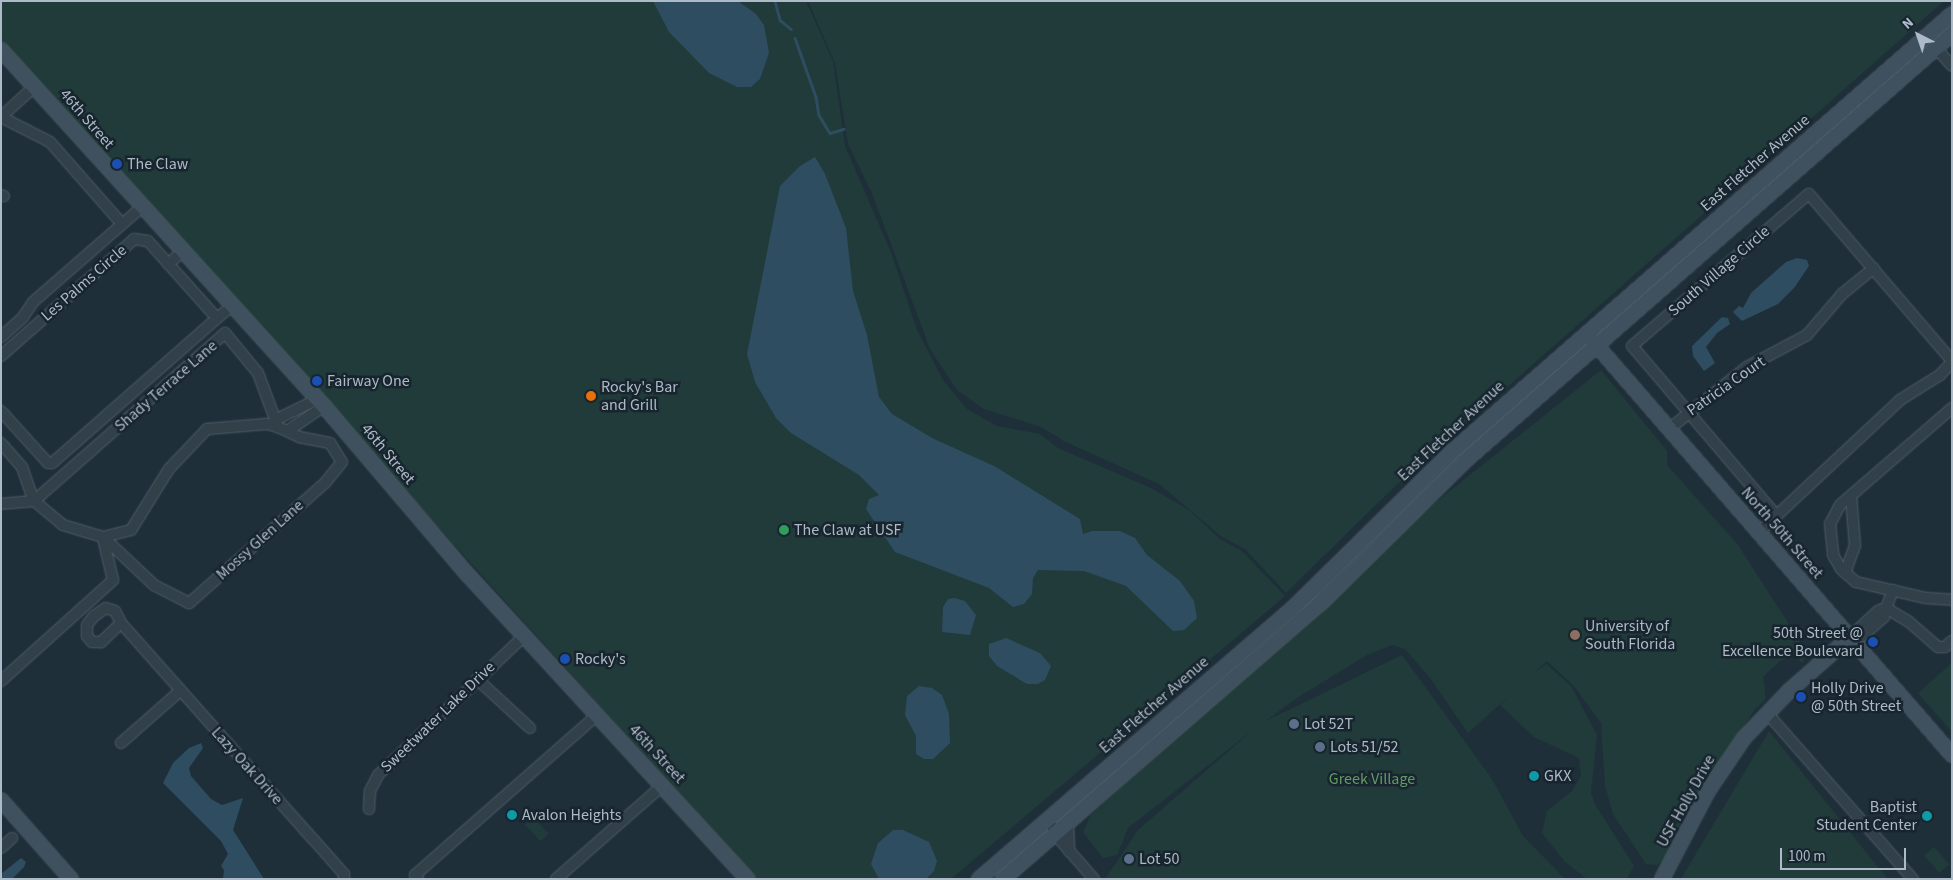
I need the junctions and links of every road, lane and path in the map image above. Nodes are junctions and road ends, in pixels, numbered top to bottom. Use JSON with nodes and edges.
{"nodes":[{"id":1,"x":1952,"y":14,"type":"edge"},
{"id":2,"x":1952,"y":34,"type":"edge"},
{"id":3,"x":1936,"y":48,"type":"junction"},
{"id":4,"x":1,"y":50,"type":"edge"},
{"id":5,"x":1952,"y":66,"type":"edge"},
{"id":6,"x":35,"y":86,"type":"junction"},
{"id":7,"x":1,"y":117,"type":"edge"},
{"id":8,"x":143,"y":206,"type":"junction"},
{"id":9,"x":122,"y":224,"type":"junction"},
{"id":10,"x":184,"y":250,"type":"junction"},
{"id":11,"x":168,"y":264,"type":"junction"},
{"id":12,"x":1874,"y":268,"type":"junction"},
{"id":13,"x":233,"y":305,"type":"junction"},
{"id":14,"x":215,"y":320,"type":"junction"},
{"id":15,"x":1586,"y":333,"type":"junction"},
{"id":16,"x":1,"y":336,"type":"edge"},
{"id":17,"x":1597,"y":345,"type":"junction"},
{"id":18,"x":1,"y":356,"type":"edge"},
{"id":19,"x":1952,"y":361,"type":"edge"},
{"id":20,"x":321,"y":402,"type":"junction"},
{"id":21,"x":1952,"y":408,"type":"edge"},
{"id":22,"x":1,"y":411,"type":"edge"},
{"id":23,"x":1689,"y":412,"type":"junction"},
{"id":24,"x":279,"y":423,"type":"junction"},
{"id":25,"x":1669,"y":429,"type":"junction"},
{"id":26,"x":1,"y":443,"type":"edge"},
{"id":27,"x":1851,"y":495,"type":"junction"},
{"id":28,"x":34,"y":501,"type":"junction"},
{"id":29,"x":1,"y":504,"type":"edge"},
{"id":30,"x":1776,"y":515,"type":"junction"},
{"id":31,"x":1758,"y":533,"type":"junction"},
{"id":32,"x":103,"y":537,"type":"junction"},
{"id":33,"x":1845,"y":573,"type":"junction"},
{"id":34,"x":1894,"y":590,"type":"junction"},
{"id":35,"x":1952,"y":600,"type":"edge"},
{"id":36,"x":1886,"y":608,"type":"junction"},
{"id":37,"x":121,"y":623,"type":"dead end"},
{"id":38,"x":525,"y":635,"type":"junction"},
{"id":39,"x":1849,"y":638,"type":"junction"},
{"id":40,"x":1952,"y":641,"type":"edge"},
{"id":41,"x":477,"y":679,"type":"junction"},
{"id":42,"x":1,"y":681,"type":"edge"},
{"id":43,"x":180,"y":690,"type":"junction"},
{"id":44,"x":1767,"y":713,"type":"junction"},
{"id":45,"x":597,"y":715,"type":"junction"},
{"id":46,"x":530,"y":728,"type":"dead end"},
{"id":47,"x":121,"y":743,"type":"dead end"},
{"id":48,"x":1952,"y":754,"type":"edge"},
{"id":49,"x":662,"y":786,"type":"junction"},
{"id":50,"x":1,"y":800,"type":"edge"},
{"id":51,"x":369,"y":809,"type":"dead end"},
{"id":52,"x":1048,"y":820,"type":"junction"},
{"id":53,"x":1068,"y":822,"type":"junction"},
{"id":54,"x":1057,"y":836,"type":"junction"},
{"id":55,"x":1069,"y":851,"type":"junction"},
{"id":56,"x":71,"y":879,"type":"edge"},
{"id":57,"x":344,"y":879,"type":"edge"},
{"id":58,"x":418,"y":879,"type":"edge"},
{"id":59,"x":556,"y":879,"type":"edge"},
{"id":60,"x":748,"y":879,"type":"edge"},
{"id":61,"x":979,"y":879,"type":"edge"},
{"id":62,"x":1003,"y":879,"type":"edge"},
{"id":63,"x":1094,"y":879,"type":"edge"},
{"id":64,"x":1662,"y":879,"type":"edge"},
{"id":65,"x":1913,"y":879,"type":"edge"}],
"edges":[{"from":1,"to":15,"type":"main road","name":"East Fletcher Avenue"},
{"from":2,"to":3,"type":"main road","name":"East Fletcher Avenue"},
{"from":3,"to":5,"type":"street"},
{"from":3,"to":17,"type":"main road","name":"East Fletcher Avenue"},
{"from":4,"to":6,"type":"main road","name":"46th Street"},
{"from":6,"to":7,"type":"street"},
{"from":6,"to":8,"type":"main road","name":"46th Street"},
{"from":7,"to":9,"type":"street"},
{"from":8,"to":9,"type":"street"},
{"from":8,"to":10,"type":"main road","name":"46th Street"},
{"from":9,"to":16,"type":"street"},
{"from":10,"to":11,"type":"street"},
{"from":10,"to":13,"type":"main road","name":"46th Street"},
{"from":11,"to":14,"type":"street","name":"Les Palms Circle"},
{"from":11,"to":18,"type":"street","name":"Les Palms Circle"},
{"from":12,"to":19,"type":"street","name":"South Village Circle"},
{"from":12,"to":23,"type":"street","name":"Patricia Court"},
{"from":12,"to":23,"type":"street","name":"South Village Circle"},
{"from":13,"to":14,"type":"street"},
{"from":13,"to":20,"type":"main road","name":"46th Street"},
{"from":14,"to":22,"type":"street"},
{"from":15,"to":17,"type":"main road","name":"North 50th Street"},
{"from":15,"to":52,"type":"main road","name":"East Fletcher Avenue"},
{"from":17,"to":25,"type":"main road","name":"North 50th Street"},
{"from":17,"to":53,"type":"main road","name":"East Fletcher Avenue"},
{"from":19,"to":30,"type":"street","name":"South Village Circle"},
{"from":20,"to":24,"type":"street"},
{"from":20,"to":24,"type":"street"},
{"from":20,"to":38,"type":"main road","name":"46th Street"},
{"from":21,"to":27,"type":"street"},
{"from":23,"to":25,"type":"street","name":"Patricia Court"},
{"from":23,"to":30,"type":"street","name":"South Village Circle"},
{"from":24,"to":28,"type":"street","name":"Shady Terrace Lane"},
{"from":24,"to":32,"type":"street"},
{"from":24,"to":32,"type":"street","name":"Mossy Glen Lane"},
{"from":25,"to":31,"type":"main road","name":"North 50th Street"},
{"from":26,"to":28,"type":"street"},
{"from":27,"to":33,"type":"street"},
{"from":27,"to":33,"type":"street"},
{"from":28,"to":29,"type":"street"},
{"from":28,"to":32,"type":"street"},
{"from":30,"to":31,"type":"street","name":"South Village Circle"},
{"from":31,"to":39,"type":"main road","name":"North 50th Street"},
{"from":32,"to":42,"type":"street"},
{"from":33,"to":34,"type":"street"},
{"from":34,"to":35,"type":"street"},
{"from":34,"to":36,"type":"street"},
{"from":36,"to":39,"type":"street"},
{"from":36,"to":40,"type":"street"},
{"from":37,"to":43,"type":"street","name":"Lazy Oak Drive"},
{"from":38,"to":41,"type":"street","name":"Sweetwater Lake Drive"},
{"from":38,"to":45,"type":"main road","name":"46th Street"},
{"from":39,"to":44,"type":"main road","name":"USF Holly Drive"},
{"from":39,"to":48,"type":"main road","name":"North 50th Street"},
{"from":41,"to":46,"type":"street"},
{"from":41,"to":51,"type":"street","name":"Sweetwater Lake Drive"},
{"from":43,"to":47,"type":"street"},
{"from":43,"to":57,"type":"street","name":"Lazy Oak Drive"},
{"from":44,"to":64,"type":"main road","name":"USF Holly Drive"},
{"from":44,"to":65,"type":"street"},
{"from":45,"to":49,"type":"main road","name":"46th Street"},
{"from":45,"to":58,"type":"street"},
{"from":49,"to":59,"type":"street"},
{"from":49,"to":60,"type":"main road","name":"46th Street"},
{"from":50,"to":56,"type":"main road"},
{"from":52,"to":54,"type":"street"},
{"from":52,"to":61,"type":"main road","name":"East Fletcher Avenue"},
{"from":53,"to":54,"type":"main road","name":"East Fletcher Avenue"},
{"from":53,"to":55,"type":"street"},
{"from":54,"to":55,"type":"street"},
{"from":54,"to":62,"type":"main road","name":"East Fletcher Avenue"},
{"from":55,"to":63,"type":"street"}]}
